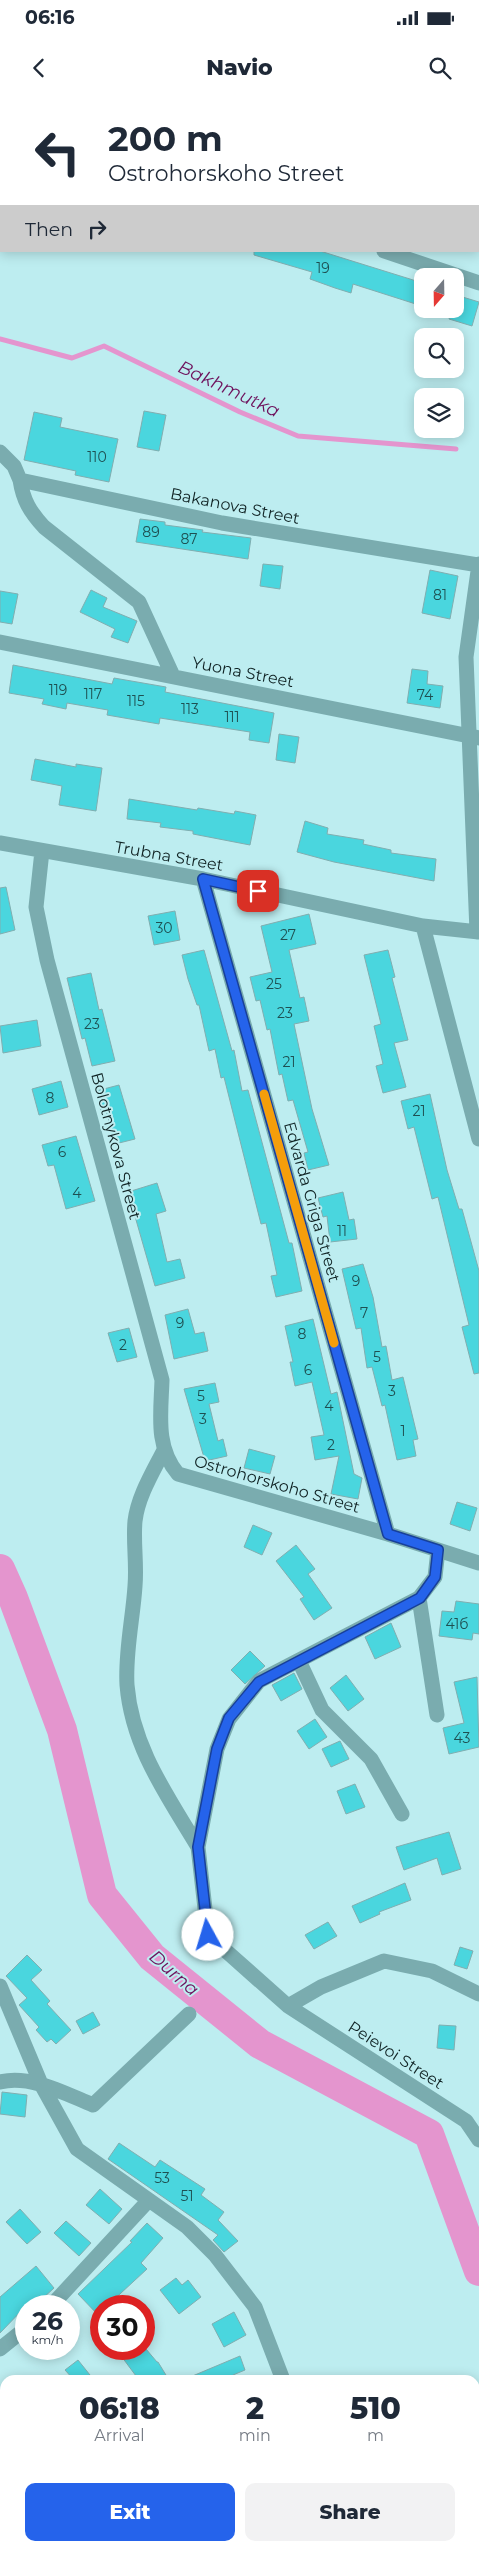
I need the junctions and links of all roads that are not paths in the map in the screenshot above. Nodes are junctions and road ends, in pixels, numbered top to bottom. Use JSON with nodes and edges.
{"nodes":[{"id":1,"x":387,"y":252,"type":"edge"},
{"id":2,"x":479,"y":283,"type":"edge"},
{"id":3,"x":0,"y":452,"type":"edge"},
{"id":4,"x":20,"y":480,"type":"junction"},
{"id":5,"x":479,"y":564,"type":"edge"},
{"id":6,"x":0,"y":642,"type":"edge"},
{"id":7,"x":173,"y":676,"type":"junction"},
{"id":8,"x":474,"y":737,"type":"edge"},
{"id":9,"x":0,"y":843,"type":"edge"},
{"id":10,"x":42,"y":851,"type":"junction"},
{"id":11,"x":203,"y":879,"type":"junction"},
{"id":12,"x":423,"y":926,"type":"junction"},
{"id":13,"x":478,"y":932,"type":"edge"},
{"id":14,"x":479,"y":1139,"type":"edge"},
{"id":15,"x":164,"y":1450,"type":"junction"},
{"id":16,"x":388,"y":1534,"type":"junction"},
{"id":17,"x":438,"y":1550,"type":"junction"},
{"id":18,"x":479,"y":1563,"type":"edge"},
{"id":19,"x":420,"y":1598,"type":"junction"},
{"id":20,"x":299,"y":1661,"type":"junction"},
{"id":21,"x":437,"y":1715,"type":"dead end"},
{"id":22,"x":402,"y":1814,"type":"dead end"},
{"id":23,"x":198,"y":1847,"type":"junction"},
{"id":24,"x":0,"y":1986,"type":"edge"},
{"id":25,"x":479,"y":1994,"type":"edge"},
{"id":26,"x":288,"y":2006,"type":"junction"},
{"id":27,"x":189,"y":2014,"type":"dead end"},
{"id":28,"x":0,"y":2082,"type":"edge"},
{"id":29,"x":40,"y":2084,"type":"junction"},
{"id":30,"x":479,"y":2140,"type":"edge"},
{"id":31,"x":150,"y":2200,"type":"junction"},
{"id":32,"x":61,"y":2295,"type":"edge"},
{"id":33,"x":15,"y":2336,"type":"edge"},
{"id":34,"x":0,"y":2348,"type":"edge"},
{"id":35,"x":281,"y":2375,"type":"edge"}],
"edges":[{"from":1,"to":2,"type":"street"},
{"from":3,"to":4,"type":"street"},
{"from":4,"to":5,"type":"street","name":"Bakanova Street"},
{"from":4,"to":7,"type":"street"},
{"from":5,"to":8,"type":"street"},
{"from":6,"to":7,"type":"street","name":"Yuona Street"},
{"from":7,"to":8,"type":"street","name":"Yuona Street"},
{"from":8,"to":13,"type":"street"},
{"from":9,"to":10,"type":"street","name":"Trubna Street"},
{"from":10,"to":11,"type":"street","name":"Trubna Street"},
{"from":10,"to":15,"type":"street","name":"Bolotnykova Street"},
{"from":11,"to":12,"type":"street","name":"Trubna Street"},
{"from":11,"to":16,"type":"street","name":"Edvarda Griga Street"},
{"from":12,"to":13,"type":"street","name":"Trubna Street"},
{"from":12,"to":14,"type":"street"},
{"from":15,"to":16,"type":"street","name":"Ostrohorskoho Street"},
{"from":15,"to":23,"type":"street"},
{"from":16,"to":17,"type":"street","name":"Ostrohorskoho Street"},
{"from":17,"to":18,"type":"street","name":"Ostrohorskoho Street"},
{"from":17,"to":19,"type":"street"},
{"from":19,"to":20,"type":"street"},
{"from":19,"to":21,"type":"street"},
{"from":20,"to":22,"type":"street"},
{"from":20,"to":23,"type":"street"},
{"from":23,"to":26,"type":"street","name":"Peievoi Street"},
{"from":24,"to":29,"type":"street"},
{"from":25,"to":26,"type":"street"},
{"from":26,"to":30,"type":"street","name":"Peievoi Street"},
{"from":27,"to":29,"type":"street"},
{"from":28,"to":29,"type":"street"},
{"from":29,"to":31,"type":"street"},
{"from":31,"to":32,"type":"street"},
{"from":31,"to":35,"type":"street"},
{"from":33,"to":34,"type":"street"}]}
